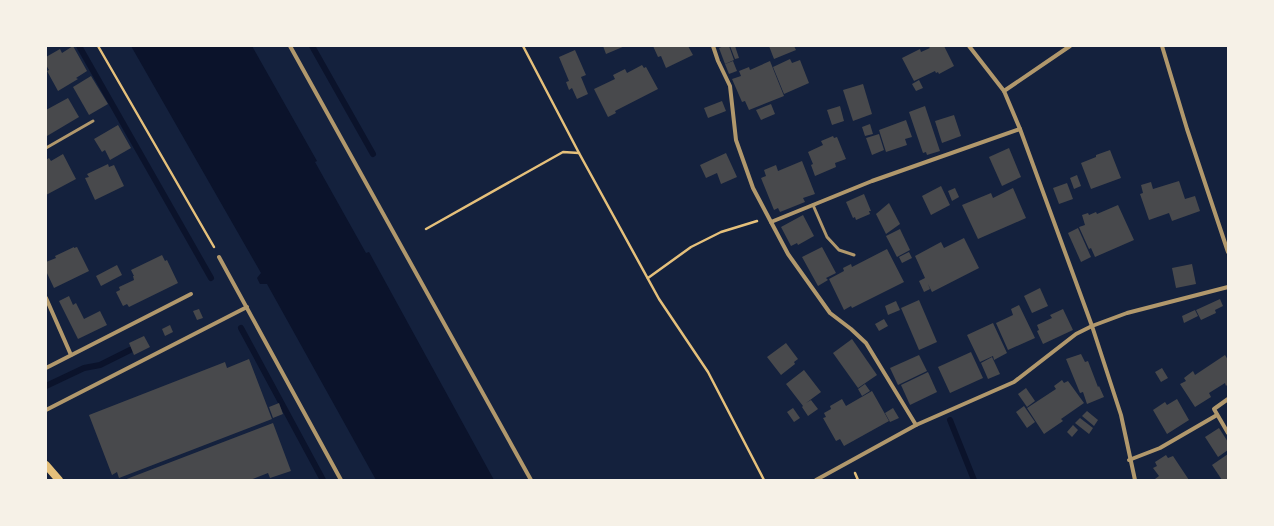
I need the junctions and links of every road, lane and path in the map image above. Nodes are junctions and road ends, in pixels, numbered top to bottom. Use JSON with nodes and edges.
{"nodes":[{"id":1,"x":98,"y":46,"type":"edge"},
{"id":2,"x":290,"y":46,"type":"edge"},
{"id":3,"x":523,"y":46,"type":"edge"},
{"id":4,"x":713,"y":46,"type":"edge"},
{"id":5,"x":969,"y":46,"type":"edge"},
{"id":6,"x":1070,"y":46,"type":"edge"},
{"id":7,"x":1162,"y":46,"type":"edge"},
{"id":8,"x":1004,"y":91,"type":"junction"},
{"id":9,"x":93,"y":121,"type":"dead end"},
{"id":10,"x":1020,"y":129,"type":"junction"},
{"id":11,"x":46,"y":148,"type":"edge"},
{"id":12,"x":579,"y":153,"type":"junction"},
{"id":13,"x":813,"y":205,"type":"junction"},
{"id":14,"x":771,"y":222,"type":"junction"},
{"id":15,"x":426,"y":229,"type":"dead end"},
{"id":16,"x":1228,"y":252,"type":"edge"},
{"id":17,"x":854,"y":255,"type":"dead end"},
{"id":18,"x":220,"y":257,"type":"joint"},
{"id":19,"x":648,"y":278,"type":"junction"},
{"id":20,"x":1228,"y":287,"type":"edge"},
{"id":21,"x":191,"y":294,"type":"dead end"},
{"id":22,"x":46,"y":298,"type":"edge"},
{"id":23,"x":247,"y":307,"type":"junction"},
{"id":24,"x":1092,"y":326,"type":"junction"},
{"id":25,"x":71,"y":355,"type":"junction"},
{"id":26,"x":46,"y":368,"type":"edge"},
{"id":27,"x":1228,"y":399,"type":"edge"},
{"id":28,"x":46,"y":410,"type":"edge"},
{"id":29,"x":1217,"y":415,"type":"junction"},
{"id":30,"x":916,"y":425,"type":"junction"},
{"id":31,"x":1228,"y":433,"type":"edge"},
{"id":32,"x":1130,"y":460,"type":"junction"},
{"id":33,"x":46,"y":465,"type":"edge"},
{"id":34,"x":59,"y":480,"type":"edge"},
{"id":35,"x":342,"y":480,"type":"edge"},
{"id":36,"x":531,"y":480,"type":"edge"},
{"id":37,"x":764,"y":480,"type":"edge"},
{"id":38,"x":816,"y":480,"type":"edge"},
{"id":39,"x":1135,"y":480,"type":"edge"}],
"edges":[{"from":1,"to":18,"type":"path"},
{"from":2,"to":36,"type":"street"},
{"from":3,"to":12,"type":"path"},
{"from":4,"to":14,"type":"street"},
{"from":5,"to":8,"type":"street"},
{"from":6,"to":8,"type":"street"},
{"from":7,"to":16,"type":"street"},
{"from":8,"to":10,"type":"street"},
{"from":9,"to":11,"type":"lane"},
{"from":10,"to":13,"type":"street"},
{"from":10,"to":24,"type":"street"},
{"from":12,"to":15,"type":"path"},
{"from":12,"to":19,"type":"path"},
{"from":13,"to":14,"type":"street"},
{"from":13,"to":17,"type":"lane"},
{"from":14,"to":19,"type":"path"},
{"from":14,"to":30,"type":"street"},
{"from":18,"to":23,"type":"street"},
{"from":19,"to":37,"type":"path"},
{"from":20,"to":24,"type":"street"},
{"from":21,"to":25,"type":"street"},
{"from":22,"to":25,"type":"street"},
{"from":23,"to":28,"type":"street"},
{"from":23,"to":35,"type":"street"},
{"from":24,"to":30,"type":"street"},
{"from":24,"to":32,"type":"street"},
{"from":25,"to":26,"type":"street"},
{"from":27,"to":29,"type":"street"},
{"from":29,"to":31,"type":"street"},
{"from":29,"to":32,"type":"street"},
{"from":30,"to":38,"type":"street"},
{"from":32,"to":39,"type":"street"},
{"from":33,"to":34,"type":"main road"}]}
